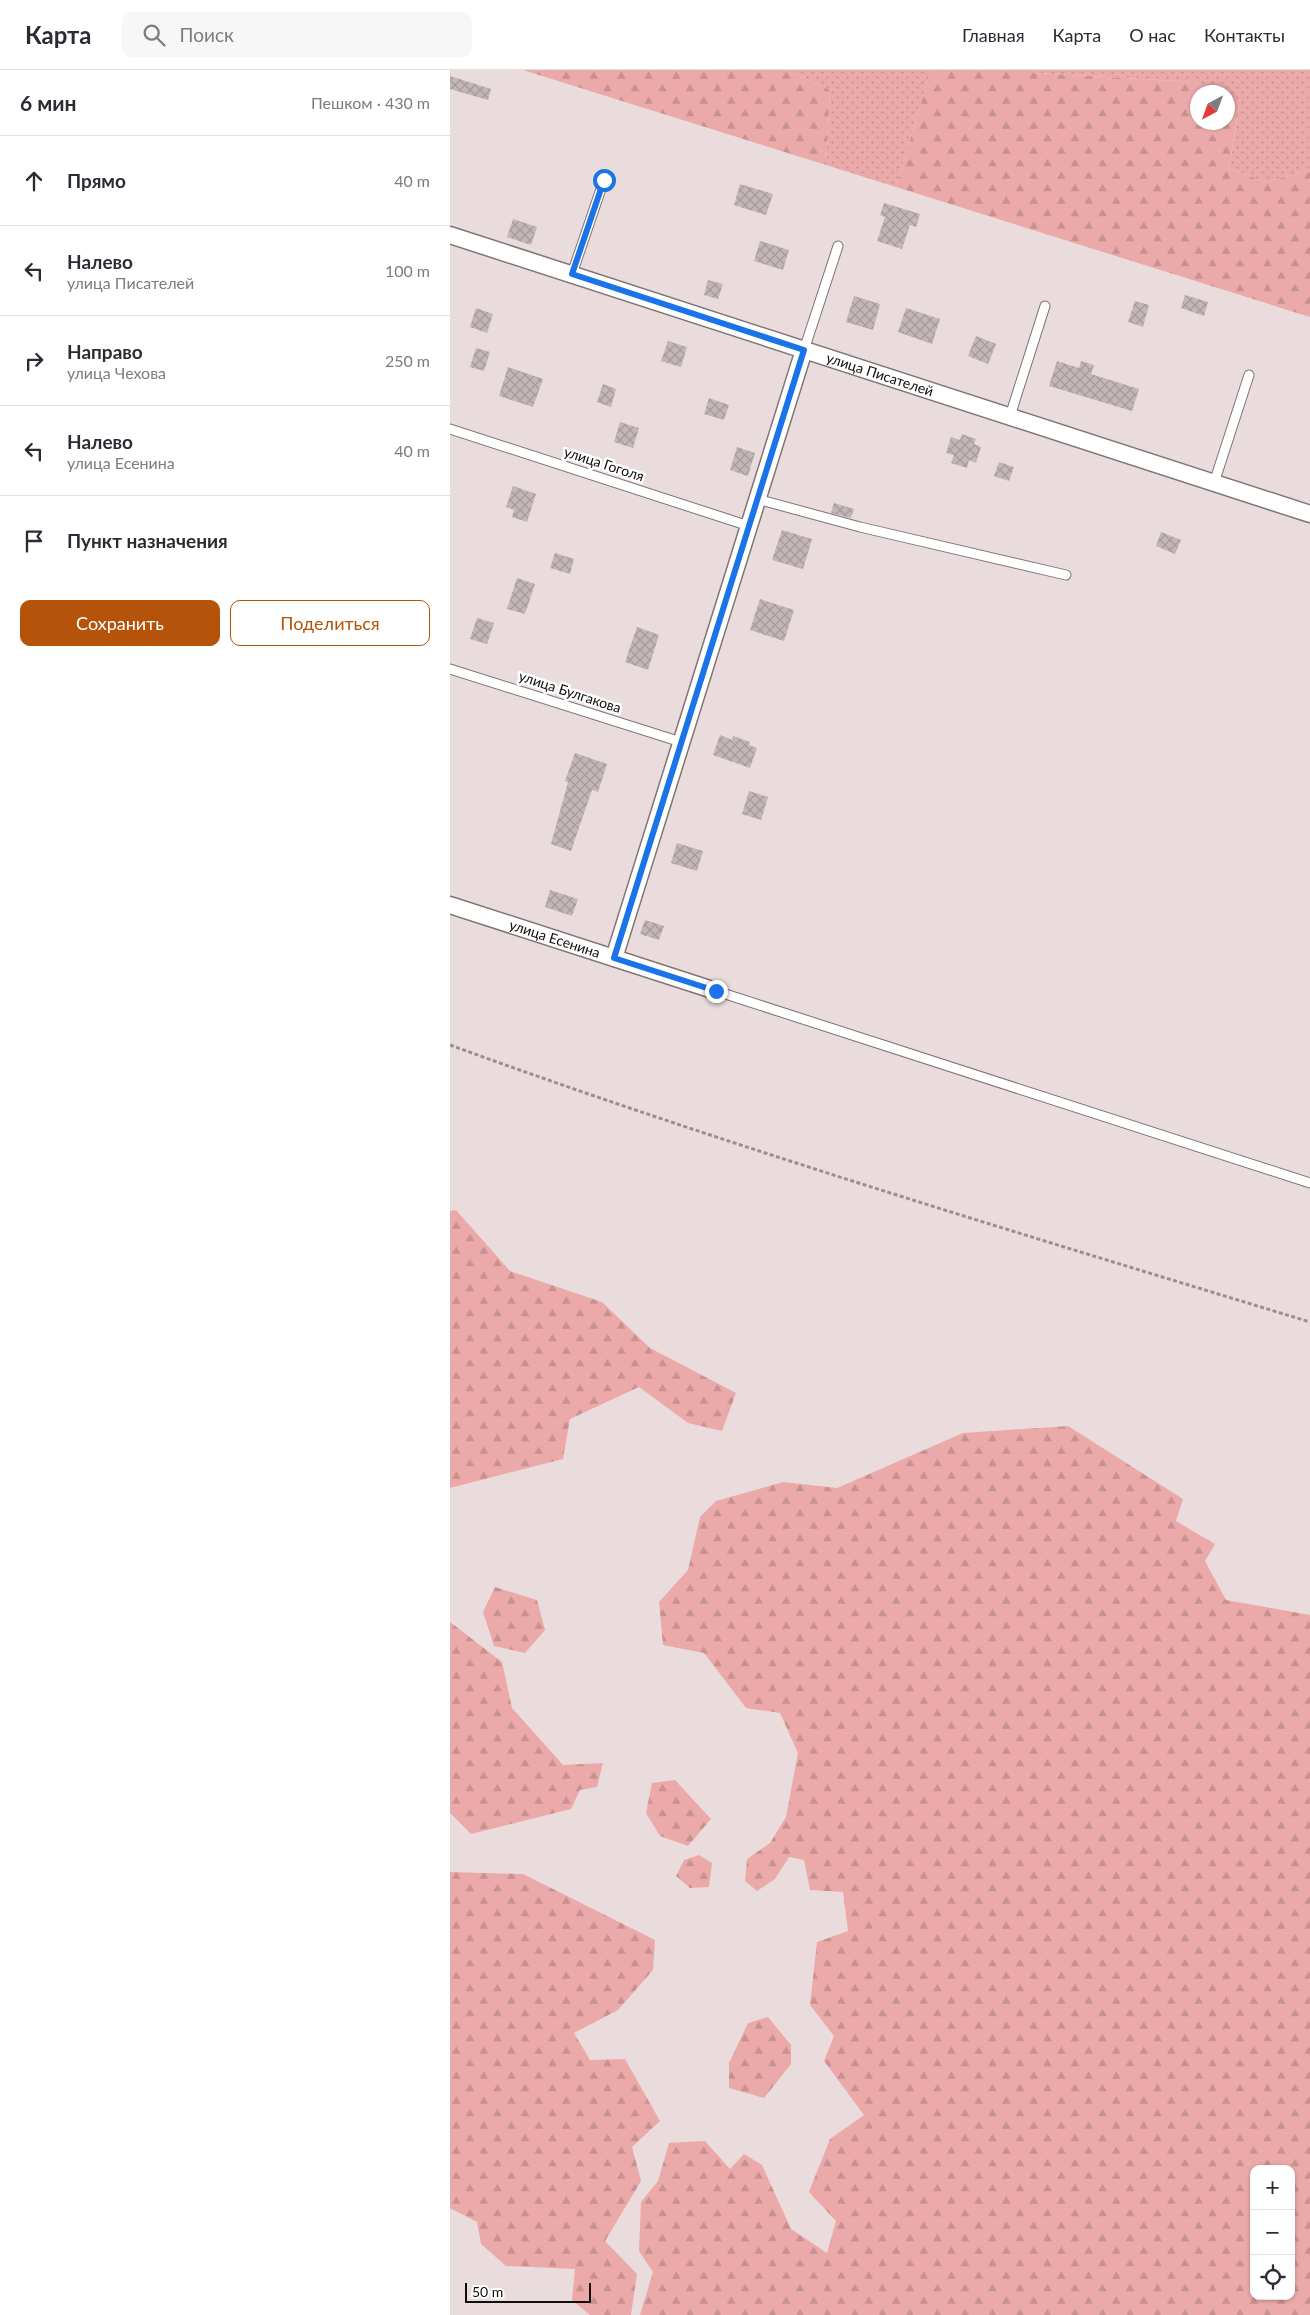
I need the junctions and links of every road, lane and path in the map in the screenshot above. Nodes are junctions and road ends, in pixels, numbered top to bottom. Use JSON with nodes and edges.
{"nodes":[{"id":1,"x":604,"y":180,"type":"dead end"},
{"id":2,"x":450,"y":235,"type":"edge"},
{"id":3,"x":838,"y":246,"type":"dead end"},
{"id":4,"x":572,"y":274,"type":"junction"},
{"id":5,"x":1045,"y":306,"type":"dead end"},
{"id":6,"x":804,"y":350,"type":"junction"},
{"id":7,"x":1249,"y":376,"type":"dead end"},
{"id":8,"x":1010,"y":416,"type":"junction"},
{"id":9,"x":450,"y":429,"type":"edge"},
{"id":10,"x":1214,"y":483,"type":"junction"},
{"id":11,"x":757,"y":499,"type":"junction"},
{"id":12,"x":1310,"y":514,"type":"edge"},
{"id":13,"x":749,"y":526,"type":"junction"},
{"id":14,"x":1066,"y":575,"type":"dead end"},
{"id":15,"x":450,"y":669,"type":"edge"},
{"id":16,"x":681,"y":742,"type":"junction"},
{"id":17,"x":450,"y":905,"type":"edge"},
{"id":18,"x":614,"y":958,"type":"junction"},
{"id":19,"x":716,"y":991,"type":"joint"},
{"id":20,"x":450,"y":1045,"type":"edge"},
{"id":21,"x":1310,"y":1183,"type":"edge"},
{"id":22,"x":1310,"y":1322,"type":"edge"}],
"edges":[{"from":1,"to":4,"type":"lane"},
{"from":2,"to":4,"type":"street","name":"улица Писателей"},
{"from":3,"to":6,"type":"lane"},
{"from":4,"to":6,"type":"street","name":"улица Писателей"},
{"from":5,"to":8,"type":"lane"},
{"from":6,"to":8,"type":"street","name":"улица Писателей"},
{"from":6,"to":11,"type":"street"},
{"from":7,"to":10,"type":"lane"},
{"from":8,"to":10,"type":"street","name":"улица Писателей"},
{"from":9,"to":13,"type":"lane","name":"улица Гоголя"},
{"from":10,"to":12,"type":"street","name":"улица Писателей"},
{"from":11,"to":13,"type":"street"},
{"from":11,"to":14,"type":"lane"},
{"from":13,"to":16,"type":"street"},
{"from":15,"to":16,"type":"lane","name":"улица Булгакова"},
{"from":16,"to":18,"type":"street"},
{"from":17,"to":18,"type":"street","name":"улица Есенина"},
{"from":18,"to":19,"type":"street","name":"улица Есенина"},
{"from":19,"to":21,"type":"lane"},
{"from":20,"to":22,"type":"path"}]}
